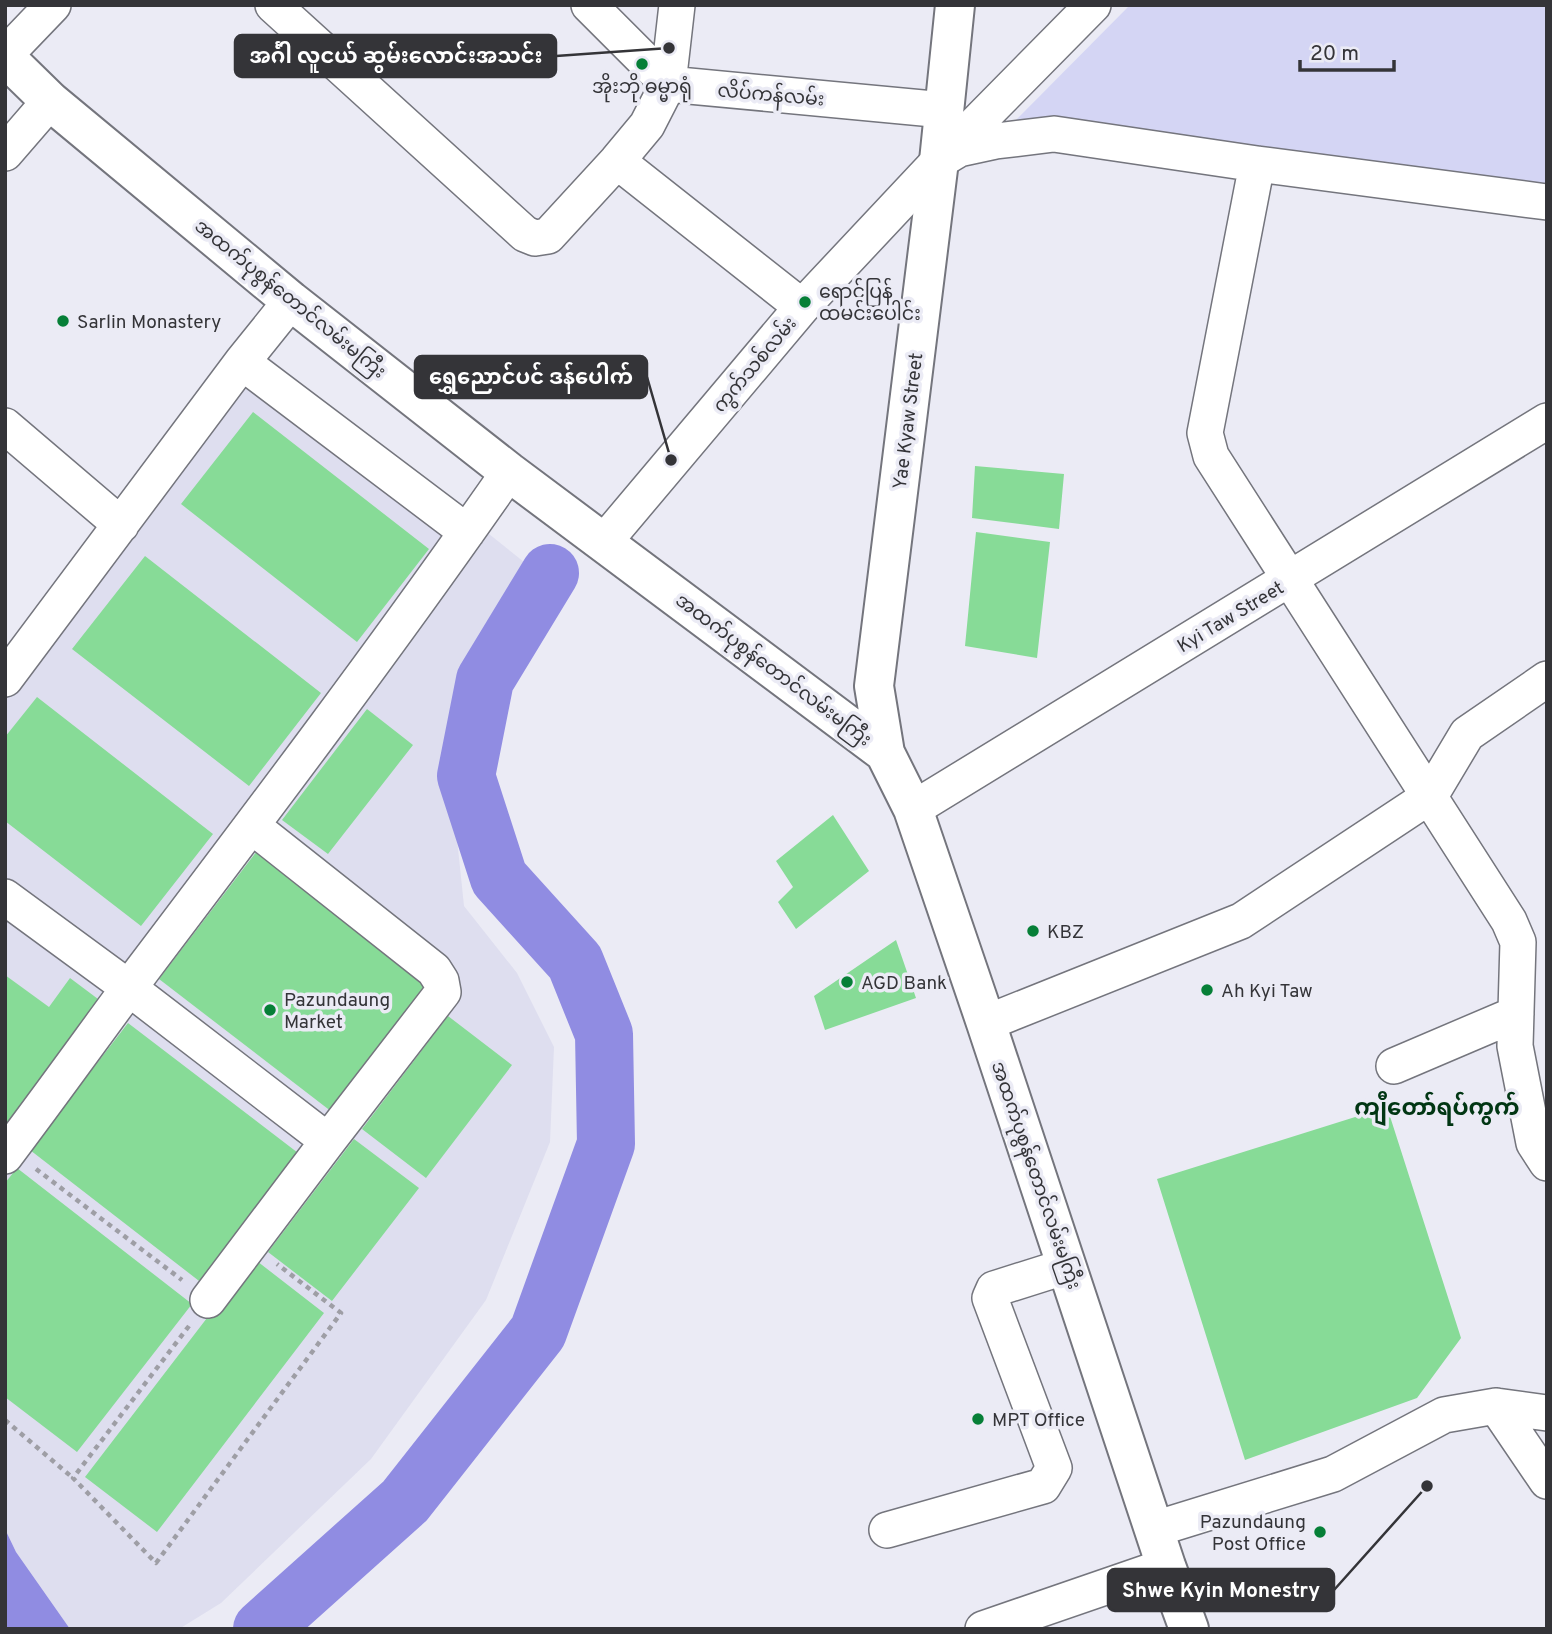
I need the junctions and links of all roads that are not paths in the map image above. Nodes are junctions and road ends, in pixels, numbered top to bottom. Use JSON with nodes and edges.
{"nodes":[{"id":1,"x":53,"y":5,"type":"edge"},
{"id":2,"x":273,"y":5,"type":"edge"},
{"id":3,"x":589,"y":5,"type":"edge"},
{"id":4,"x":677,"y":5,"type":"edge"},
{"id":5,"x":955,"y":5,"type":"edge"},
{"id":6,"x":1093,"y":5,"type":"edge"},
{"id":7,"x":5,"y":56,"type":"edge"},
{"id":8,"x":667,"y":84,"type":"junction"},
{"id":9,"x":50,"y":101,"type":"junction"},
{"id":10,"x":944,"y":110,"type":"junction"},
{"id":11,"x":5,"y":153,"type":"edge"},
{"id":12,"x":617,"y":161,"type":"junction"},
{"id":13,"x":939,"y":161,"type":"junction"},
{"id":14,"x":1256,"y":164,"type":"junction"},
{"id":15,"x":1547,"y":202,"type":"edge"},
{"id":16,"x":292,"y":301,"type":"junction"},
{"id":17,"x":802,"y":307,"type":"junction"},
{"id":18,"x":242,"y":362,"type":"junction"},
{"id":19,"x":1547,"y":421,"type":"edge"},
{"id":20,"x":5,"y":426,"type":"edge"},
{"id":21,"x":509,"y":471,"type":"junction"},
{"id":22,"x":121,"y":525,"type":"junction"},
{"id":23,"x":467,"y":532,"type":"junction"},
{"id":24,"x":604,"y":542,"type":"junction"},
{"id":25,"x":1289,"y":579,"type":"junction"},
{"id":26,"x":5,"y":679,"type":"edge"},
{"id":27,"x":1547,"y":679,"type":"edge"},
{"id":28,"x":886,"y":753,"type":"junction"},
{"id":29,"x":1430,"y":796,"type":"junction"},
{"id":30,"x":913,"y":809,"type":"junction"},
{"id":31,"x":252,"y":826,"type":"junction"},
{"id":32,"x":5,"y":897,"type":"edge"},
{"id":33,"x":129,"y":988,"type":"junction"},
{"id":34,"x":1516,"y":1014,"type":"junction"},
{"id":35,"x":986,"y":1023,"type":"junction"},
{"id":36,"x":1394,"y":1066,"type":"dead end"},
{"id":37,"x":328,"y":1141,"type":"junction"},
{"id":38,"x":8,"y":1153,"type":"edge"},
{"id":39,"x":1547,"y":1163,"type":"edge"},
{"id":40,"x":1068,"y":1266,"type":"junction"},
{"id":41,"x":208,"y":1300,"type":"road end"},
{"id":42,"x":1496,"y":1406,"type":"junction"},
{"id":43,"x":1547,"y":1413,"type":"edge"},
{"id":44,"x":1547,"y":1480,"type":"edge"},
{"id":45,"x":887,"y":1530,"type":"dead end"},
{"id":46,"x":1156,"y":1530,"type":"junction"},
{"id":47,"x":1166,"y":1566,"type":"junction"},
{"id":48,"x":983,"y":1629,"type":"edge"},
{"id":49,"x":1189,"y":1629,"type":"edge"}],
"edges":[{"from":1,"to":7,"type":"street"},
{"from":2,"to":12,"type":"street"},
{"from":3,"to":8,"type":"street"},
{"from":4,"to":8,"type":"street"},
{"from":5,"to":10,"type":"main road","name":"Yae Kyaw Street"},
{"from":6,"to":13,"type":"street","name":"ကွက်သစ်လမ်း"},
{"from":7,"to":9,"type":"main road","name":"အထက်ပုစွန်တောင်လမ်းမကြီး"},
{"from":8,"to":10,"type":"street","name":"လိပ်ကန်လမ်း"},
{"from":8,"to":12,"type":"street"},
{"from":9,"to":11,"type":"street"},
{"from":9,"to":16,"type":"main road","name":"အထက်ပုစွန်တောင်လမ်းမကြီး"},
{"from":10,"to":13,"type":"main road","name":"Yae Kyaw Street"},
{"from":12,"to":17,"type":"street"},
{"from":13,"to":14,"type":"street"},
{"from":13,"to":17,"type":"street","name":"ကွက်သစ်လမ်း"},
{"from":13,"to":28,"type":"main road","name":"Yae Kyaw Street"},
{"from":14,"to":15,"type":"street"},
{"from":14,"to":25,"type":"street"},
{"from":16,"to":18,"type":"street"},
{"from":16,"to":21,"type":"main road","name":"အထက်ပုစွန်တောင်လမ်းမကြီး"},
{"from":17,"to":24,"type":"street","name":"ကွက်သစ်လမ်း"},
{"from":18,"to":22,"type":"street"},
{"from":18,"to":23,"type":"street"},
{"from":19,"to":25,"type":"street","name":"Kyi Taw Street"},
{"from":20,"to":22,"type":"street"},
{"from":21,"to":23,"type":"street"},
{"from":21,"to":24,"type":"main road","name":"အထက်ပုစွန်တောင်လမ်းမကြီး"},
{"from":22,"to":26,"type":"street"},
{"from":23,"to":31,"type":"street"},
{"from":24,"to":28,"type":"main road","name":"အထက်ပုစွန်တောင်လမ်းမကြီး"},
{"from":25,"to":29,"type":"street"},
{"from":25,"to":30,"type":"street","name":"Kyi Taw Street"},
{"from":27,"to":29,"type":"street"},
{"from":28,"to":30,"type":"main road","name":"အထက်ပုစွန်တောင်လမ်းမကြီး"},
{"from":29,"to":34,"type":"street"},
{"from":29,"to":35,"type":"street"},
{"from":30,"to":35,"type":"main road","name":"အထက်ပုစွန်တောင်လမ်းမကြီး"},
{"from":31,"to":33,"type":"street"},
{"from":31,"to":37,"type":"street"},
{"from":32,"to":33,"type":"street"},
{"from":33,"to":37,"type":"street"},
{"from":33,"to":38,"type":"street"},
{"from":34,"to":36,"type":"street"},
{"from":34,"to":39,"type":"street"},
{"from":35,"to":40,"type":"main road","name":"အထက်ပုစွန်တောင်လမ်းမကြီး"},
{"from":37,"to":41,"type":"street"},
{"from":40,"to":45,"type":"street"},
{"from":40,"to":46,"type":"main road","name":"အထက်ပုစွန်တောင်လမ်းမကြီး"},
{"from":42,"to":43,"type":"street"},
{"from":42,"to":44,"type":"street"},
{"from":42,"to":46,"type":"street"},
{"from":46,"to":47,"type":"main road","name":"အထက်ပုစွန်တောင်လမ်းမကြီး"},
{"from":47,"to":48,"type":"street"},
{"from":47,"to":49,"type":"main road","name":"အထက်ပုစွန်တောင်လမ်းမကြီး"}]}
